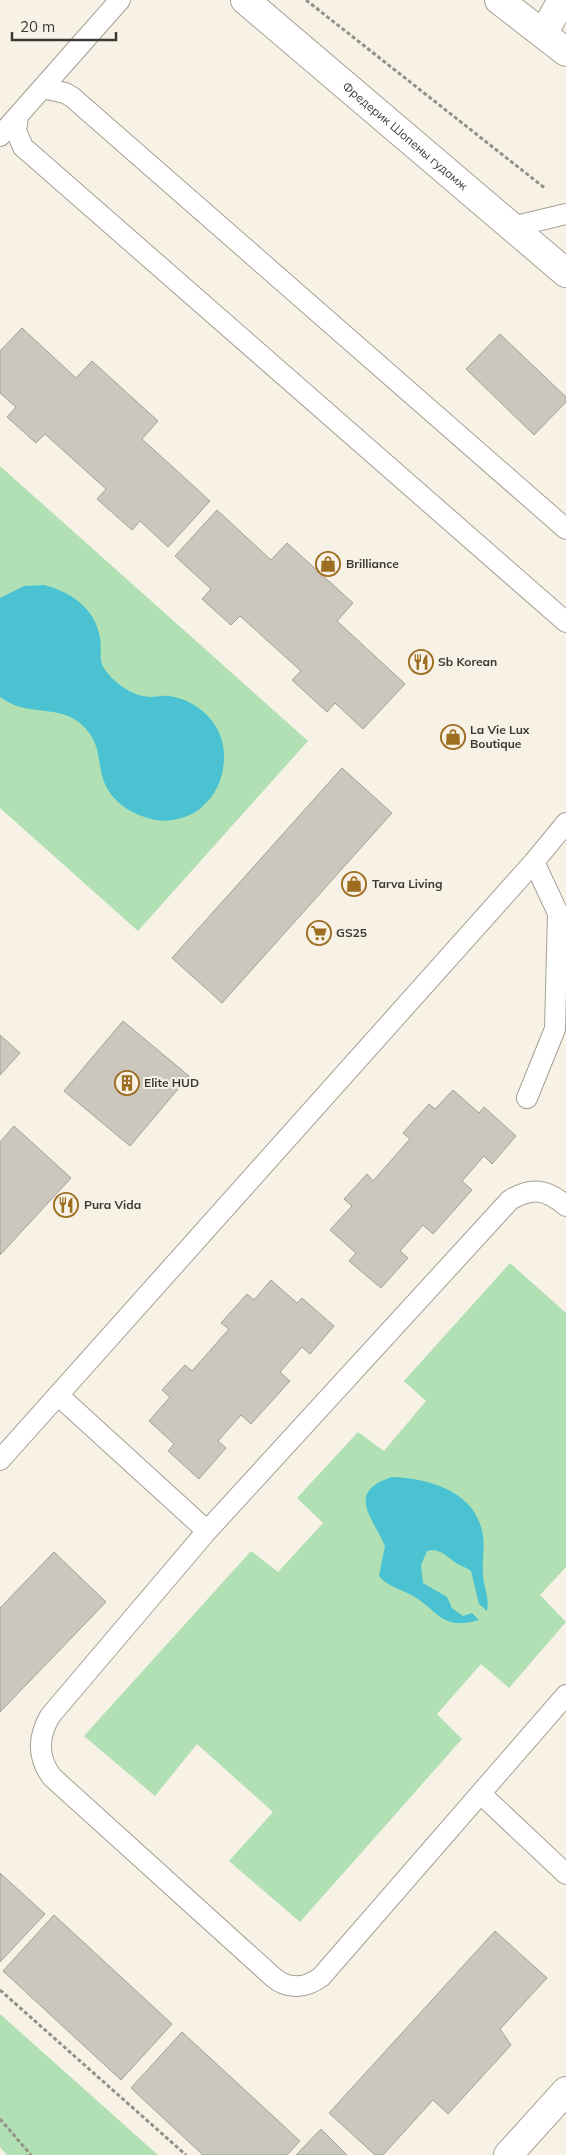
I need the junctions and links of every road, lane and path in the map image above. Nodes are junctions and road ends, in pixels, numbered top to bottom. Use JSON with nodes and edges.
{"nodes":[{"id":1,"x":120,"y":0,"type":"edge"},
{"id":2,"x":245,"y":0,"type":"edge"},
{"id":3,"x":306,"y":0,"type":"edge"},
{"id":4,"x":499,"y":0,"type":"edge"},
{"id":5,"x":562,"y":0,"type":"edge"},
{"id":6,"x":543,"y":34,"type":"junction"},
{"id":7,"x":566,"y":52,"type":"edge"},
{"id":8,"x":43,"y":88,"type":"junction"},
{"id":9,"x":18,"y":116,"type":"junction"},
{"id":10,"x":0,"y":136,"type":"edge"},
{"id":11,"x":551,"y":193,"type":"dead end"},
{"id":12,"x":566,"y":214,"type":"edge"},
{"id":13,"x":512,"y":227,"type":"junction"},
{"id":14,"x":566,"y":273,"type":"edge"},
{"id":15,"x":566,"y":529,"type":"edge"},
{"id":16,"x":566,"y":622,"type":"edge"},
{"id":17,"x":566,"y":822,"type":"edge"},
{"id":18,"x":534,"y":862,"type":"junction"},
{"id":19,"x":527,"y":1098,"type":"dead end"},
{"id":20,"x":566,"y":1206,"type":"edge"},
{"id":21,"x":58,"y":1396,"type":"junction"},
{"id":22,"x":0,"y":1460,"type":"edge"},
{"id":23,"x":207,"y":1531,"type":"junction"},
{"id":24,"x":566,"y":1695,"type":"edge"},
{"id":25,"x":482,"y":1794,"type":"junction"},
{"id":26,"x":566,"y":1874,"type":"edge"},
{"id":27,"x":0,"y":1990,"type":"edge"},
{"id":28,"x":566,"y":2091,"type":"edge"},
{"id":29,"x":0,"y":2119,"type":"edge"},
{"id":30,"x":32,"y":2155,"type":"edge"},
{"id":31,"x":186,"y":2155,"type":"edge"},
{"id":32,"x":508,"y":2155,"type":"edge"}],
"edges":[{"from":1,"to":8,"type":"lane"},
{"from":2,"to":13,"type":"street","name":"Фредерик Шопены гудамж"},
{"from":3,"to":11,"type":"path"},
{"from":4,"to":6,"type":"street"},
{"from":5,"to":6,"type":"street"},
{"from":6,"to":7,"type":"street"},
{"from":8,"to":9,"type":"lane"},
{"from":8,"to":15,"type":"lane"},
{"from":9,"to":10,"type":"lane"},
{"from":9,"to":16,"type":"lane"},
{"from":12,"to":13,"type":"lane"},
{"from":13,"to":14,"type":"street","name":"Фредерик Шопены гудамж"},
{"from":17,"to":18,"type":"lane"},
{"from":18,"to":19,"type":"lane"},
{"from":18,"to":21,"type":"lane"},
{"from":20,"to":23,"type":"lane"},
{"from":21,"to":22,"type":"lane"},
{"from":21,"to":23,"type":"lane"},
{"from":23,"to":25,"type":"lane"},
{"from":24,"to":25,"type":"lane"},
{"from":25,"to":26,"type":"lane"},
{"from":27,"to":31,"type":"path"},
{"from":28,"to":32,"type":"street"},
{"from":29,"to":30,"type":"path"}]}
